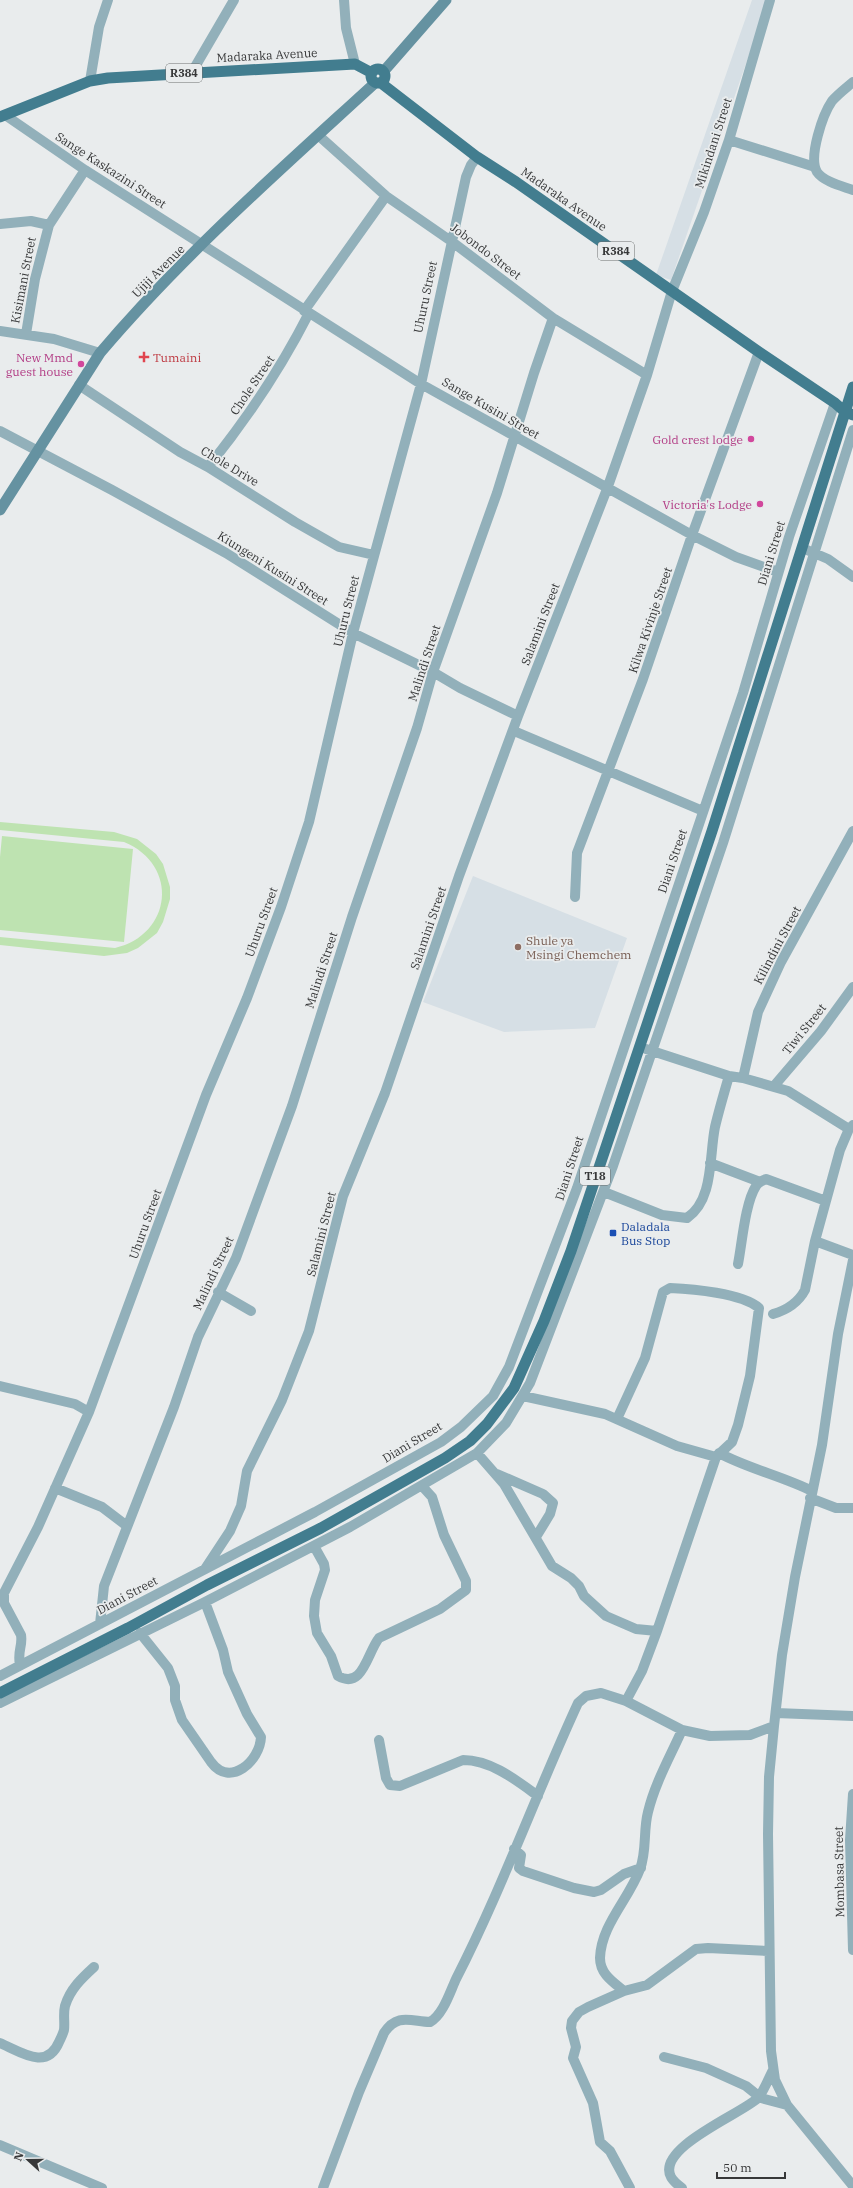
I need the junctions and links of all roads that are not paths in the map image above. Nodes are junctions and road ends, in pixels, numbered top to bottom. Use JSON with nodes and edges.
{"nodes":[{"id":1,"x":108,"y":0,"type":"edge"},
{"id":2,"x":234,"y":0,"type":"edge"},
{"id":3,"x":344,"y":0,"type":"edge"},
{"id":4,"x":446,"y":0,"type":"edge"},
{"id":5,"x":770,"y":0,"type":"edge"},
{"id":6,"x":356,"y":64,"type":"junction"},
{"id":7,"x":192,"y":72,"type":"junction"},
{"id":8,"x":376,"y":80,"type":"junction"},
{"id":9,"x":90,"y":81,"type":"junction"},
{"id":10,"x":853,"y":82,"type":"edge"},
{"id":11,"x":2,"y":116,"type":"edge"},
{"id":12,"x":318,"y":135,"type":"junction"},
{"id":13,"x":729,"y":140,"type":"junction"},
{"id":14,"x":477,"y":158,"type":"junction"},
{"id":15,"x":815,"y":167,"type":"junction"},
{"id":16,"x":85,"y":170,"type":"junction"},
{"id":17,"x":853,"y":190,"type":"edge"},
{"id":18,"x":386,"y":196,"type":"junction"},
{"id":19,"x":0,"y":224,"type":"edge"},
{"id":20,"x":49,"y":225,"type":"junction"},
{"id":21,"x":451,"y":240,"type":"junction"},
{"id":22,"x":203,"y":245,"type":"junction"},
{"id":23,"x":672,"y":291,"type":"junction"},
{"id":24,"x":307,"y":312,"type":"junction"},
{"id":25,"x":553,"y":318,"type":"junction"},
{"id":26,"x":0,"y":331,"type":"edge"},
{"id":27,"x":26,"y":334,"type":"junction"},
{"id":28,"x":759,"y":352,"type":"junction"},
{"id":29,"x":100,"y":353,"type":"junction"},
{"id":30,"x":647,"y":375,"type":"junction"},
{"id":31,"x":421,"y":384,"type":"junction"},
{"id":32,"x":79,"y":386,"type":"junction"},
{"id":33,"x":853,"y":387,"type":"edge"},
{"id":34,"x":835,"y":403,"type":"junction"},
{"id":35,"x":849,"y":413,"type":"edge"},
{"id":36,"x":853,"y":430,"type":"edge"},
{"id":37,"x":0,"y":431,"type":"edge"},
{"id":38,"x":514,"y":437,"type":"junction"},
{"id":39,"x":37,"y":450,"type":"junction"},
{"id":40,"x":208,"y":467,"type":"junction"},
{"id":41,"x":607,"y":488,"type":"junction"},
{"id":42,"x":0,"y":510,"type":"edge"},
{"id":43,"x":692,"y":535,"type":"junction"},
{"id":44,"x":800,"y":548,"type":"junction"},
{"id":45,"x":813,"y":552,"type":"junction"},
{"id":46,"x":374,"y":555,"type":"junction"},
{"id":47,"x":778,"y":572,"type":"junction"},
{"id":48,"x":853,"y":577,"type":"edge"},
{"id":49,"x":353,"y":633,"type":"junction"},
{"id":50,"x":433,"y":672,"type":"junction"},
{"id":51,"x":518,"y":716,"type":"junction"},
{"id":52,"x":514,"y":730,"type":"junction"},
{"id":53,"x":608,"y":772,"type":"junction"},
{"id":54,"x":703,"y":811,"type":"junction"},
{"id":55,"x":853,"y":830,"type":"edge"},
{"id":56,"x":575,"y":897,"type":"dead end"},
{"id":57,"x":853,"y":987,"type":"edge"},
{"id":58,"x":640,"y":1046,"type":"junction"},
{"id":59,"x":653,"y":1051,"type":"junction"},
{"id":60,"x":729,"y":1076,"type":"junction"},
{"id":61,"x":744,"y":1078,"type":"junction"},
{"id":62,"x":774,"y":1086,"type":"junction"},
{"id":63,"x":851,"y":1127,"type":"edge"},
{"id":64,"x":710,"y":1163,"type":"junction"},
{"id":65,"x":760,"y":1182,"type":"junction"},
{"id":66,"x":604,"y":1192,"type":"junction"},
{"id":67,"x":826,"y":1200,"type":"junction"},
{"id":68,"x":815,"y":1241,"type":"junction"},
{"id":69,"x":853,"y":1255,"type":"edge"},
{"id":70,"x":853,"y":1260,"type":"edge"},
{"id":71,"x":738,"y":1264,"type":"dead end"},
{"id":72,"x":218,"y":1292,"type":"junction"},
{"id":73,"x":251,"y":1310,"type":"dead end"},
{"id":74,"x":773,"y":1314,"type":"dead end"},
{"id":75,"x":0,"y":1386,"type":"edge"},
{"id":76,"x":514,"y":1388,"type":"junction"},
{"id":77,"x":525,"y":1394,"type":"junction"},
{"id":78,"x":89,"y":1412,"type":"junction"},
{"id":79,"x":617,"y":1419,"type":"junction"},
{"id":80,"x":477,"y":1453,"type":"junction"},
{"id":81,"x":718,"y":1455,"type":"junction"},
{"id":82,"x":497,"y":1474,"type":"junction"},
{"id":83,"x":422,"y":1486,"type":"junction"},
{"id":84,"x":55,"y":1488,"type":"junction"},
{"id":85,"x":811,"y":1495,"type":"junction"},
{"id":86,"x":853,"y":1508,"type":"edge"},
{"id":87,"x":127,"y":1526,"type":"junction"},
{"id":88,"x":536,"y":1537,"type":"junction"},
{"id":89,"x":314,"y":1546,"type":"junction"},
{"id":90,"x":205,"y":1569,"type":"junction"},
{"id":91,"x":205,"y":1602,"type":"junction"},
{"id":92,"x":100,"y":1624,"type":"junction"},
{"id":93,"x":657,"y":1631,"type":"junction"},
{"id":94,"x":140,"y":1633,"type":"junction"},
{"id":95,"x":20,"y":1664,"type":"junction"},
{"id":96,"x":0,"y":1676,"type":"edge"},
{"id":97,"x":0,"y":1693,"type":"edge"},
{"id":98,"x":626,"y":1701,"type":"junction"},
{"id":99,"x":0,"y":1702,"type":"edge"},
{"id":100,"x":776,"y":1713,"type":"junction"},
{"id":101,"x":853,"y":1716,"type":"edge"},
{"id":102,"x":774,"y":1726,"type":"junction"},
{"id":103,"x":682,"y":1730,"type":"junction"},
{"id":104,"x":379,"y":1740,"type":"dead end"},
{"id":105,"x":853,"y":1794,"type":"edge"},
{"id":106,"x":538,"y":1796,"type":"junction"},
{"id":107,"x":514,"y":1849,"type":"junction"},
{"id":108,"x":641,"y":1868,"type":"junction"},
{"id":109,"x":853,"y":1950,"type":"edge"},
{"id":110,"x":768,"y":1951,"type":"junction"},
{"id":111,"x":94,"y":1967,"type":"dead end"},
{"id":112,"x":624,"y":1991,"type":"junction"},
{"id":113,"x":0,"y":2043,"type":"edge"},
{"id":114,"x":664,"y":2057,"type":"dead end"},
{"id":115,"x":773,"y":2070,"type":"junction"},
{"id":116,"x":758,"y":2097,"type":"junction"},
{"id":117,"x":788,"y":2105,"type":"junction"},
{"id":118,"x":0,"y":2146,"type":"edge"},
{"id":119,"x":844,"y":2176,"type":"junction"},
{"id":120,"x":853,"y":2186,"type":"edge"},
{"id":121,"x":102,"y":2188,"type":"edge"},
{"id":122,"x":323,"y":2188,"type":"edge"},
{"id":123,"x":630,"y":2188,"type":"edge"},
{"id":124,"x":682,"y":2188,"type":"edge"},
{"id":125,"x":844,"y":2188,"type":"edge"}],
"edges":[{"from":1,"to":9,"type":"street"},
{"from":2,"to":7,"type":"street"},
{"from":3,"to":6,"type":"street"},
{"from":4,"to":8,"type":"main road"},
{"from":5,"to":13,"type":"street","name":"Mikindani Street"},
{"from":6,"to":7,"type":"main road","name":"Madaraka Avenue","number":"R384"},
{"from":6,"to":8,"type":"main road","name":"Madaraka Avenue","number":"R384"},
{"from":7,"to":9,"type":"main road","name":"Madaraka Avenue","number":"R384"},
{"from":8,"to":12,"type":"main road","name":"Ujiji Avenue"},
{"from":8,"to":14,"type":"main road","name":"Madaraka Avenue","number":"R384"},
{"from":9,"to":11,"type":"main road","name":"Madaraka Avenue","number":"R384"},
{"from":10,"to":15,"type":"street"},
{"from":11,"to":16,"type":"street","name":"Sange Kaskazini Street"},
{"from":12,"to":18,"type":"street","name":"Jobondo Street"},
{"from":12,"to":22,"type":"main road","name":"Ujiji Avenue"},
{"from":13,"to":15,"type":"street"},
{"from":13,"to":23,"type":"street","name":"Mikindani Street"},
{"from":14,"to":21,"type":"street","name":"Uhuru Street"},
{"from":14,"to":23,"type":"main road","name":"Madaraka Avenue","number":"R384"},
{"from":15,"to":17,"type":"street"},
{"from":16,"to":20,"type":"street","name":"Kisimani Street"},
{"from":16,"to":22,"type":"street","name":"Sange Kaskazini Street"},
{"from":18,"to":21,"type":"street","name":"Jobondo Street"},
{"from":18,"to":24,"type":"street","name":"Chole Street"},
{"from":19,"to":20,"type":"street"},
{"from":20,"to":27,"type":"street","name":"Kisimani Street"},
{"from":21,"to":25,"type":"street","name":"Jobondo Street"},
{"from":21,"to":31,"type":"street","name":"Uhuru Street"},
{"from":22,"to":24,"type":"street","name":"Sange Kusini Street"},
{"from":22,"to":29,"type":"main road","name":"Ujiji Avenue"},
{"from":23,"to":28,"type":"main road","name":"Madaraka Avenue","number":"R384"},
{"from":23,"to":30,"type":"street","name":"Salamini Street"},
{"from":24,"to":31,"type":"street","name":"Sange Kusini Street"},
{"from":24,"to":40,"type":"street","name":"Chole Street"},
{"from":25,"to":30,"type":"street","name":"Jobondo Street"},
{"from":25,"to":38,"type":"street","name":"Malindi Street"},
{"from":26,"to":27,"type":"street"},
{"from":27,"to":29,"type":"street"},
{"from":28,"to":34,"type":"main road","name":"Madaraka Avenue","number":"R384"},
{"from":28,"to":43,"type":"street","name":"Kilwa Kivinje Street"},
{"from":29,"to":32,"type":"main road","name":"Ujiji Avenue"},
{"from":30,"to":41,"type":"street","name":"Salamini Street"},
{"from":31,"to":38,"type":"street","name":"Sange Kusini Street"},
{"from":31,"to":46,"type":"street","name":"Uhuru Street"},
{"from":32,"to":39,"type":"main road","name":"Ujiji Avenue"},
{"from":32,"to":40,"type":"street","name":"Chole Drive"},
{"from":33,"to":35,"type":"main road","number":"T18"},
{"from":34,"to":35,"type":"main road","name":"Madaraka Avenue","number":"R384"},
{"from":34,"to":47,"type":"street","name":"Diani Street"},
{"from":35,"to":44,"type":"main road","number":"T18"},
{"from":36,"to":45,"type":"street"},
{"from":37,"to":39,"type":"street","name":"Kiungeni Kusini Street"},
{"from":38,"to":41,"type":"street","name":"Sange Kusini Street"},
{"from":38,"to":50,"type":"street","name":"Malindi Street"},
{"from":39,"to":42,"type":"main road","name":"Ujiji Avenue"},
{"from":39,"to":49,"type":"street","name":"Kiungeni Kusini Street"},
{"from":40,"to":46,"type":"street","name":"Chole Drive"},
{"from":41,"to":43,"type":"street","name":"Sange Kusini Street"},
{"from":41,"to":51,"type":"street","name":"Salamini Street"},
{"from":43,"to":47,"type":"street","name":"Sange Kusini Street"},
{"from":43,"to":53,"type":"street","name":"Kilwa Kivinje Street"},
{"from":44,"to":45,"type":"street"},
{"from":44,"to":58,"type":"main road","number":"T18"},
{"from":45,"to":48,"type":"street"},
{"from":45,"to":59,"type":"street"},
{"from":46,"to":49,"type":"street","name":"Uhuru Street"},
{"from":47,"to":54,"type":"street","name":"Diani Street"},
{"from":49,"to":50,"type":"street","name":"Kiungeni Kusini Street"},
{"from":49,"to":78,"type":"street","name":"Uhuru Street"},
{"from":50,"to":51,"type":"street","name":"Kiungeni Kusini Street"},
{"from":50,"to":72,"type":"street","name":"Malindi Street"},
{"from":51,"to":52,"type":"street","name":"Salamini Street"},
{"from":52,"to":53,"type":"street"},
{"from":52,"to":90,"type":"street","name":"Salamini Street"},
{"from":53,"to":54,"type":"street"},
{"from":53,"to":56,"type":"street","name":"Kilwa Kivinje Street"},
{"from":54,"to":90,"type":"street","name":"Diani Street"},
{"from":55,"to":61,"type":"street","name":"Kilindini Street"},
{"from":57,"to":62,"type":"street","name":"Tiwi Street"},
{"from":58,"to":59,"type":"street"},
{"from":58,"to":76,"type":"main road","number":"T18"},
{"from":59,"to":60,"type":"street"},
{"from":59,"to":66,"type":"street"},
{"from":60,"to":61,"type":"street"},
{"from":60,"to":64,"type":"street"},
{"from":61,"to":62,"type":"street"},
{"from":62,"to":63,"type":"street"},
{"from":63,"to":67,"type":"street"},
{"from":64,"to":65,"type":"street"},
{"from":64,"to":66,"type":"street"},
{"from":65,"to":67,"type":"street"},
{"from":65,"to":71,"type":"street"},
{"from":66,"to":77,"type":"street"},
{"from":67,"to":68,"type":"street"},
{"from":68,"to":69,"type":"street"},
{"from":68,"to":74,"type":"street"},
{"from":70,"to":85,"type":"street"},
{"from":72,"to":73,"type":"street"},
{"from":72,"to":87,"type":"street","name":"Malindi Street"},
{"from":75,"to":78,"type":"street"},
{"from":76,"to":77,"type":"street"},
{"from":76,"to":97,"type":"main road","number":"T18"},
{"from":77,"to":79,"type":"street"},
{"from":77,"to":80,"type":"street"},
{"from":78,"to":84,"type":"street","name":"Uhuru Street"},
{"from":79,"to":81,"type":"street"},
{"from":79,"to":81,"type":"street"},
{"from":80,"to":82,"type":"street"},
{"from":80,"to":83,"type":"street"},
{"from":81,"to":85,"type":"street"},
{"from":81,"to":93,"type":"street"},
{"from":82,"to":88,"type":"street"},
{"from":82,"to":88,"type":"street"},
{"from":83,"to":89,"type":"street"},
{"from":83,"to":89,"type":"street"},
{"from":84,"to":87,"type":"street"},
{"from":84,"to":95,"type":"street","name":"Uhuru Street"},
{"from":85,"to":86,"type":"street"},
{"from":85,"to":100,"type":"street"},
{"from":87,"to":92,"type":"street","name":"Malindi Street"},
{"from":88,"to":93,"type":"street"},
{"from":89,"to":91,"type":"street"},
{"from":90,"to":92,"type":"street","name":"Diani Street"},
{"from":91,"to":94,"type":"street"},
{"from":91,"to":94,"type":"street"},
{"from":92,"to":95,"type":"street","name":"Diani Street"},
{"from":93,"to":98,"type":"street"},
{"from":94,"to":99,"type":"street"},
{"from":95,"to":96,"type":"street","name":"Diani Street"},
{"from":98,"to":103,"type":"street"},
{"from":98,"to":106,"type":"street"},
{"from":100,"to":101,"type":"street"},
{"from":100,"to":102,"type":"street"},
{"from":102,"to":103,"type":"street"},
{"from":102,"to":110,"type":"street"},
{"from":103,"to":108,"type":"street"},
{"from":104,"to":106,"type":"street"},
{"from":105,"to":109,"type":"street","name":"Mombasa Street"},
{"from":106,"to":107,"type":"street"},
{"from":107,"to":108,"type":"street"},
{"from":107,"to":122,"type":"street"},
{"from":108,"to":112,"type":"street"},
{"from":110,"to":112,"type":"street"},
{"from":110,"to":115,"type":"street"},
{"from":111,"to":113,"type":"street"},
{"from":112,"to":123,"type":"street"},
{"from":114,"to":116,"type":"street"},
{"from":115,"to":116,"type":"street"},
{"from":115,"to":117,"type":"street"},
{"from":116,"to":117,"type":"street"},
{"from":116,"to":124,"type":"street"},
{"from":117,"to":119,"type":"street"},
{"from":118,"to":121,"type":"street"},
{"from":119,"to":120,"type":"street"},
{"from":119,"to":125,"type":"street"}]}
